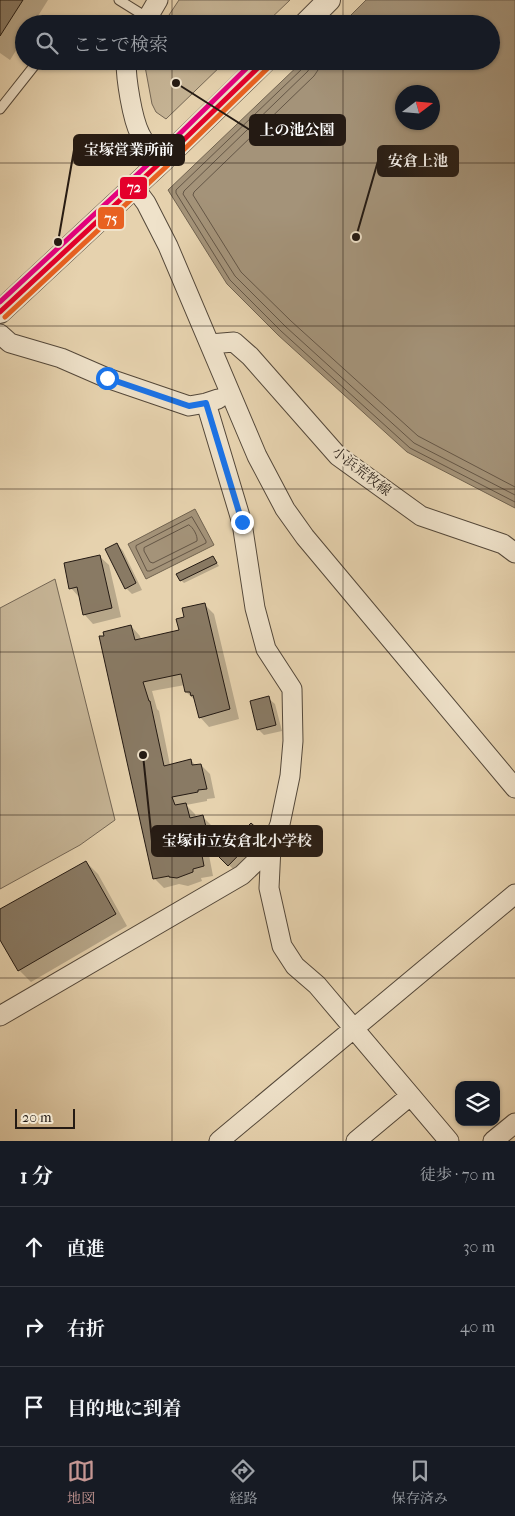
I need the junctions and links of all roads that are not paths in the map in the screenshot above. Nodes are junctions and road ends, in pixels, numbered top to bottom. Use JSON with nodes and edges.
{"nodes":[{"id":1,"x":120,"y":0,"type":"edge"},
{"id":2,"x":158,"y":0,"type":"edge"},
{"id":3,"x":329,"y":0,"type":"edge"},
{"id":4,"x":139,"y":15,"type":"edge"},
{"id":5,"x":149,"y":15,"type":"edge"},
{"id":6,"x":313,"y":15,"type":"edge"},
{"id":7,"x":31,"y":70,"type":"edge"},
{"id":8,"x":126,"y":70,"type":"edge"},
{"id":9,"x":256,"y":70,"type":"edge"},
{"id":10,"x":0,"y":109,"type":"edge"},
{"id":11,"x":162,"y":161,"type":"junction"},
{"id":12,"x":134,"y":187,"type":"junction"},
{"id":13,"x":0,"y":312,"type":"edge"},
{"id":14,"x":0,"y":334,"type":"edge"},
{"id":15,"x":210,"y":344,"type":"junction"},
{"id":16,"x":230,"y":394,"type":"junction"},
{"id":17,"x":206,"y":403,"type":"junction"},
{"id":18,"x":515,"y":553,"type":"edge"},
{"id":19,"x":515,"y":788,"type":"edge"},
{"id":20,"x":271,"y":847,"type":"junction"},
{"id":21,"x":515,"y":894,"type":"edge"},
{"id":22,"x":0,"y":1016,"type":"edge"},
{"id":23,"x":354,"y":1028,"type":"junction"},
{"id":24,"x":410,"y":1096,"type":"junction"},
{"id":25,"x":515,"y":1123,"type":"edge"},
{"id":26,"x":219,"y":1141,"type":"edge"},
{"id":27,"x":356,"y":1141,"type":"edge"},
{"id":28,"x":449,"y":1141,"type":"edge"},
{"id":29,"x":493,"y":1141,"type":"edge"}],
"edges":[{"from":1,"to":4,"type":"lane"},
{"from":2,"to":5,"type":"street"},
{"from":3,"to":6,"type":"street"},
{"from":7,"to":10,"type":"lane"},
{"from":8,"to":11,"type":"street"},
{"from":9,"to":11,"type":"street"},
{"from":11,"to":12,"type":"street"},
{"from":12,"to":13,"type":"street"},
{"from":12,"to":15,"type":"street"},
{"from":14,"to":17,"type":"street"},
{"from":15,"to":16,"type":"street"},
{"from":15,"to":18,"type":"street","name":"小浜荒牧線"},
{"from":16,"to":17,"type":"street"},
{"from":16,"to":19,"type":"street"},
{"from":17,"to":20,"type":"street"},
{"from":20,"to":22,"type":"street"},
{"from":20,"to":23,"type":"street"},
{"from":21,"to":23,"type":"street"},
{"from":23,"to":24,"type":"street"},
{"from":23,"to":26,"type":"street"},
{"from":24,"to":27,"type":"street"},
{"from":24,"to":28,"type":"street"},
{"from":25,"to":29,"type":"street"}]}
